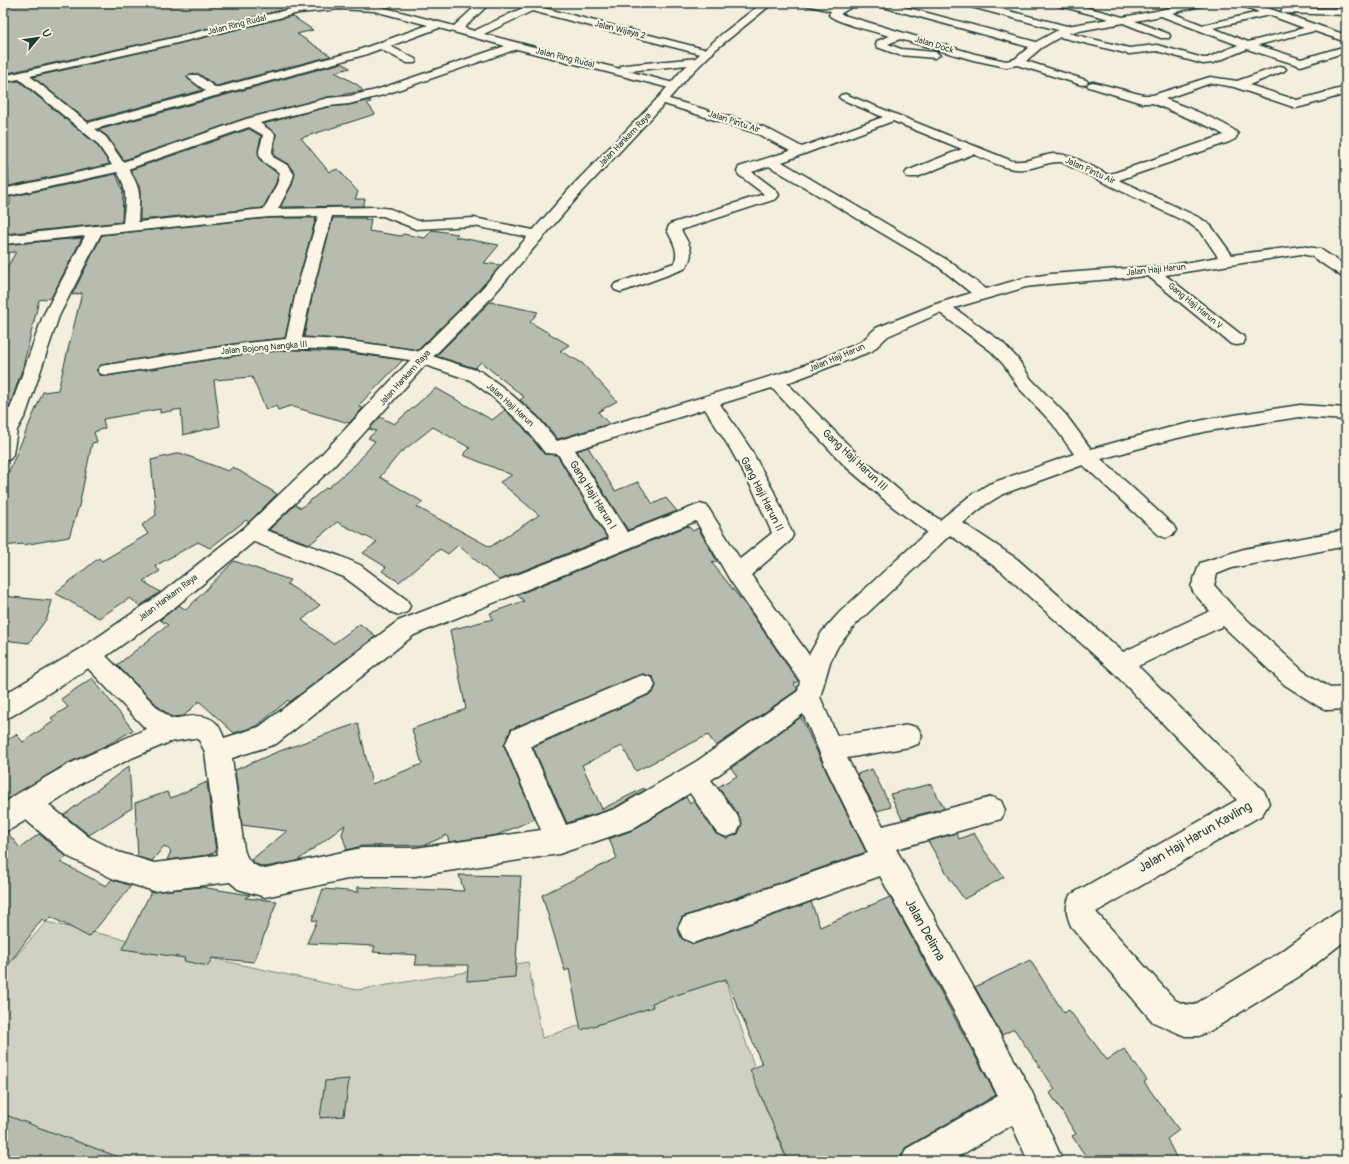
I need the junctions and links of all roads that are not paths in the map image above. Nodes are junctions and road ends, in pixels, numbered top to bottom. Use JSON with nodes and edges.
{"nodes":[{"id":1,"x":485,"y":3,"type":"edge"},
{"id":2,"x":768,"y":3,"type":"edge"},
{"id":3,"x":810,"y":3,"type":"edge"},
{"id":4,"x":854,"y":3,"type":"edge"},
{"id":5,"x":879,"y":3,"type":"edge"},
{"id":6,"x":907,"y":3,"type":"edge"},
{"id":7,"x":967,"y":3,"type":"edge"},
{"id":8,"x":1059,"y":3,"type":"edge"},
{"id":9,"x":1201,"y":3,"type":"edge"},
{"id":10,"x":1244,"y":3,"type":"edge"},
{"id":11,"x":1256,"y":3,"type":"edge"},
{"id":12,"x":537,"y":5,"type":"edge"},
{"id":13,"x":897,"y":8,"type":"junction"},
{"id":14,"x":1137,"y":8,"type":"dead end"},
{"id":15,"x":833,"y":9,"type":"junction"},
{"id":16,"x":1271,"y":12,"type":"junction"},
{"id":17,"x":1346,"y":12,"type":"edge"},
{"id":18,"x":1159,"y":14,"type":"junction"},
{"id":19,"x":1125,"y":20,"type":"junction"},
{"id":20,"x":438,"y":25,"type":"junction"},
{"id":21,"x":1202,"y":28,"type":"junction"},
{"id":22,"x":1315,"y":28,"type":"junction"},
{"id":23,"x":1067,"y":29,"type":"junction"},
{"id":24,"x":456,"y":30,"type":"junction"},
{"id":25,"x":1057,"y":34,"type":"junction"},
{"id":26,"x":474,"y":35,"type":"junction"},
{"id":27,"x":900,"y":35,"type":"junction"},
{"id":28,"x":1165,"y":36,"type":"dead end"},
{"id":29,"x":1346,"y":39,"type":"edge"},
{"id":30,"x":382,"y":46,"type":"junction"},
{"id":31,"x":516,"y":46,"type":"junction"},
{"id":32,"x":1037,"y":46,"type":"junction"},
{"id":33,"x":1247,"y":46,"type":"junction"},
{"id":34,"x":1346,"y":49,"type":"edge"},
{"id":35,"x":703,"y":57,"type":"junction"},
{"id":36,"x":974,"y":57,"type":"junction"},
{"id":37,"x":411,"y":61,"type":"dead end"},
{"id":38,"x":1018,"y":62,"type":"junction"},
{"id":39,"x":1280,"y":69,"type":"dead end"},
{"id":40,"x":611,"y":70,"type":"junction"},
{"id":41,"x":21,"y":75,"type":"junction"},
{"id":42,"x":194,"y":77,"type":"dead end"},
{"id":43,"x":3,"y":79,"type":"edge"},
{"id":44,"x":1238,"y":85,"type":"junction"},
{"id":45,"x":673,"y":86,"type":"junction"},
{"id":46,"x":1346,"y":90,"type":"edge"},
{"id":47,"x":215,"y":93,"type":"junction"},
{"id":48,"x":845,"y":97,"type":"dead end"},
{"id":49,"x":1154,"y":99,"type":"junction"},
{"id":50,"x":662,"y":100,"type":"junction"},
{"id":51,"x":893,"y":117,"type":"junction"},
{"id":52,"x":250,"y":122,"type":"junction"},
{"id":53,"x":87,"y":128,"type":"junction"},
{"id":54,"x":974,"y":149,"type":"junction"},
{"id":55,"x":801,"y":152,"type":"junction"},
{"id":56,"x":770,"y":161,"type":"junction"},
{"id":57,"x":121,"y":167,"type":"junction"},
{"id":58,"x":912,"y":174,"type":"dead end"},
{"id":59,"x":1109,"y":179,"type":"junction"},
{"id":60,"x":3,"y":193,"type":"edge"},
{"id":61,"x":268,"y":213,"type":"junction"},
{"id":62,"x":326,"y":213,"type":"junction"},
{"id":63,"x":130,"y":226,"type":"junction"},
{"id":64,"x":97,"y":230,"type":"junction"},
{"id":65,"x":538,"y":235,"type":"junction"},
{"id":66,"x":3,"y":240,"type":"edge"},
{"id":67,"x":1228,"y":260,"type":"junction"},
{"id":68,"x":1152,"y":272,"type":"junction"},
{"id":69,"x":1346,"y":273,"type":"edge"},
{"id":70,"x":621,"y":287,"type":"dead end"},
{"id":71,"x":982,"y":294,"type":"junction"},
{"id":72,"x":942,"y":307,"type":"junction"},
{"id":73,"x":1237,"y":340,"type":"dead end"},
{"id":74,"x":293,"y":343,"type":"junction"},
{"id":75,"x":422,"y":358,"type":"junction"},
{"id":76,"x":107,"y":370,"type":"dead end"},
{"id":77,"x":775,"y":381,"type":"junction"},
{"id":78,"x":709,"y":402,"type":"junction"},
{"id":79,"x":1346,"y":414,"type":"edge"},
{"id":80,"x":10,"y":415,"type":"edge"},
{"id":81,"x":563,"y":447,"type":"junction"},
{"id":82,"x":3,"y":454,"type":"edge"},
{"id":83,"x":1086,"y":457,"type":"junction"},
{"id":84,"x":945,"y":528,"type":"junction"},
{"id":85,"x":1166,"y":530,"type":"dead end"},
{"id":86,"x":250,"y":532,"type":"junction"},
{"id":87,"x":1346,"y":538,"type":"edge"},
{"id":88,"x":622,"y":542,"type":"junction"},
{"id":89,"x":738,"y":574,"type":"junction"},
{"id":90,"x":399,"y":606,"type":"dead end"},
{"id":91,"x":1226,"y":614,"type":"junction"},
{"id":92,"x":90,"y":655,"type":"junction"},
{"id":93,"x":1120,"y":664,"type":"junction"},
{"id":94,"x":643,"y":684,"type":"dead end"},
{"id":95,"x":811,"y":688,"type":"junction"},
{"id":96,"x":1346,"y":698,"type":"edge"},
{"id":97,"x":3,"y":708,"type":"edge"},
{"id":98,"x":161,"y":726,"type":"junction"},
{"id":99,"x":909,"y":736,"type":"dead end"},
{"id":100,"x":830,"y":749,"type":"junction"},
{"id":101,"x":218,"y":751,"type":"junction"},
{"id":102,"x":694,"y":777,"type":"junction"},
{"id":103,"x":26,"y":803,"type":"junction"},
{"id":104,"x":992,"y":810,"type":"dead end"},
{"id":105,"x":3,"y":819,"type":"edge"},
{"id":106,"x":727,"y":824,"type":"dead end"},
{"id":107,"x":559,"y":841,"type":"junction"},
{"id":108,"x":881,"y":850,"type":"junction"},
{"id":109,"x":235,"y":867,"type":"junction"},
{"id":110,"x":1346,"y":922,"type":"edge"},
{"id":111,"x":693,"y":928,"type":"dead end"},
{"id":112,"x":1019,"y":1102,"type":"junction"},
{"id":113,"x":918,"y":1161,"type":"edge"},
{"id":114,"x":1046,"y":1161,"type":"edge"}],
"edges":[{"from":1,"to":24,"type":"street"},
{"from":2,"to":35,"type":"street","name":"Jalan Hankam Raya"},
{"from":3,"to":15,"type":"street"},
{"from":4,"to":15,"type":"street"},
{"from":5,"to":13,"type":"street"},
{"from":6,"to":13,"type":"street"},
{"from":7,"to":23,"type":"street"},
{"from":8,"to":19,"type":"street"},
{"from":9,"to":18,"type":"street"},
{"from":10,"to":16,"type":"street"},
{"from":11,"to":17,"type":"street"},
{"from":12,"to":26,"type":"street"},
{"from":12,"to":35,"type":"street","name":"Jalan Wijaya 2"},
{"from":13,"to":32,"type":"street"},
{"from":14,"to":18,"type":"street"},
{"from":15,"to":27,"type":"street","name":"Jalan Dock"},
{"from":16,"to":21,"type":"street"},
{"from":16,"to":22,"type":"street"},
{"from":18,"to":19,"type":"street"},
{"from":18,"to":21,"type":"street"},
{"from":19,"to":23,"type":"street"},
{"from":19,"to":28,"type":"street"},
{"from":20,"to":24,"type":"street","name":"Jalan Ring Rudal"},
{"from":20,"to":30,"type":"street"},
{"from":20,"to":41,"type":"street","name":"Jalan Ring Rudal"},
{"from":21,"to":33,"type":"street"},
{"from":22,"to":29,"type":"street"},
{"from":22,"to":33,"type":"street"},
{"from":23,"to":25,"type":"street"},
{"from":24,"to":26,"type":"street","name":"Jalan Ring Rudal"},
{"from":25,"to":32,"type":"street"},
{"from":25,"to":33,"type":"street"},
{"from":26,"to":31,"type":"street","name":"Jalan Ring Rudal"},
{"from":27,"to":36,"type":"street","name":"Jalan Dock"},
{"from":27,"to":36,"type":"street"},
{"from":30,"to":37,"type":"street"},
{"from":30,"to":47,"type":"street"},
{"from":31,"to":40,"type":"street","name":"Jalan Ring Rudal"},
{"from":31,"to":52,"type":"street"},
{"from":32,"to":38,"type":"street"},
{"from":33,"to":34,"type":"street"},
{"from":35,"to":40,"type":"street","name":"Jalan Ring Rudal"},
{"from":35,"to":45,"type":"street","name":"Jalan Hankam Raya"},
{"from":36,"to":38,"type":"street","name":"Jalan Dock"},
{"from":38,"to":49,"type":"street","name":"Jalan Dock"},
{"from":39,"to":44,"type":"street"},
{"from":40,"to":45,"type":"street","name":"Jalan Ring Rudal"},
{"from":41,"to":43,"type":"street","name":"Jalan Ring Rudal"},
{"from":41,"to":53,"type":"street"},
{"from":42,"to":47,"type":"street"},
{"from":44,"to":46,"type":"street"},
{"from":44,"to":49,"type":"street"},
{"from":45,"to":50,"type":"street","name":"Jalan Hankam Raya"},
{"from":47,"to":53,"type":"street"},
{"from":48,"to":51,"type":"street","name":"Jalan Pintu Air"},
{"from":49,"to":59,"type":"street"},
{"from":50,"to":55,"type":"street","name":"Jalan Pintu Air"},
{"from":50,"to":65,"type":"street","name":"Jalan Hankam Raya"},
{"from":51,"to":54,"type":"street","name":"Jalan Pintu Air"},
{"from":51,"to":55,"type":"street"},
{"from":52,"to":57,"type":"street"},
{"from":52,"to":61,"type":"street"},
{"from":53,"to":57,"type":"street"},
{"from":54,"to":58,"type":"street"},
{"from":54,"to":59,"type":"street","name":"Jalan Pintu Air"},
{"from":55,"to":56,"type":"street"},
{"from":56,"to":70,"type":"street"},
{"from":56,"to":71,"type":"street"},
{"from":57,"to":60,"type":"street"},
{"from":57,"to":63,"type":"street"},
{"from":59,"to":67,"type":"street","name":"Jalan Pintu Air"},
{"from":61,"to":62,"type":"street"},
{"from":61,"to":63,"type":"street"},
{"from":62,"to":65,"type":"street"},
{"from":62,"to":74,"type":"street"},
{"from":63,"to":64,"type":"street"},
{"from":64,"to":66,"type":"street"},
{"from":64,"to":80,"type":"street"},
{"from":65,"to":75,"type":"street","name":"Jalan Hankam Raya"},
{"from":67,"to":68,"type":"street","name":"Jalan Haji Harun"},
{"from":67,"to":69,"type":"street","name":"Jalan Haji Harun"},
{"from":68,"to":71,"type":"street","name":"Jalan Haji Harun"},
{"from":68,"to":73,"type":"street","name":"Gang Haji Harun V"},
{"from":71,"to":72,"type":"street","name":"Jalan Haji Harun"},
{"from":72,"to":77,"type":"street","name":"Jalan Haji Harun"},
{"from":72,"to":83,"type":"street"},
{"from":74,"to":75,"type":"street","name":"Jalan Bojong Nangka III"},
{"from":74,"to":76,"type":"street","name":"Jalan Bojong Nangka III"},
{"from":75,"to":81,"type":"street","name":"Jalan Haji Harun"},
{"from":75,"to":86,"type":"street","name":"Jalan Hankam Raya"},
{"from":77,"to":78,"type":"street","name":"Jalan Haji Harun"},
{"from":77,"to":84,"type":"street","name":"Gang Haji Harun III"},
{"from":78,"to":81,"type":"street","name":"Jalan Haji Harun"},
{"from":78,"to":89,"type":"street","name":"Gang Haji Harun II"},
{"from":79,"to":83,"type":"street"},
{"from":80,"to":82,"type":"street"},
{"from":81,"to":88,"type":"street","name":"Gang Haji Harun I"},
{"from":83,"to":84,"type":"street"},
{"from":83,"to":85,"type":"street"},
{"from":84,"to":93,"type":"street","name":"Jalan Haji Harun Kavling"},
{"from":84,"to":95,"type":"street"},
{"from":86,"to":90,"type":"street"},
{"from":86,"to":92,"type":"street","name":"Jalan Hankam Raya"},
{"from":87,"to":91,"type":"street"},
{"from":88,"to":89,"type":"street","name":"Jalan Delima"},
{"from":88,"to":101,"type":"street"},
{"from":89,"to":95,"type":"street","name":"Jalan Delima"},
{"from":91,"to":93,"type":"street"},
{"from":91,"to":96,"type":"street"},
{"from":92,"to":97,"type":"street","name":"Jalan Hankam Raya"},
{"from":92,"to":98,"type":"street"},
{"from":93,"to":110,"type":"street","name":"Jalan Haji Harun Kavling"},
{"from":94,"to":107,"type":"street"},
{"from":95,"to":100,"type":"street","name":"Jalan Delima"},
{"from":95,"to":102,"type":"street"},
{"from":98,"to":101,"type":"street"},
{"from":98,"to":103,"type":"street"},
{"from":99,"to":100,"type":"street"},
{"from":100,"to":108,"type":"street","name":"Jalan Delima"},
{"from":101,"to":109,"type":"street"},
{"from":102,"to":106,"type":"street"},
{"from":102,"to":107,"type":"street"},
{"from":103,"to":105,"type":"street"},
{"from":103,"to":109,"type":"street"},
{"from":104,"to":108,"type":"street"},
{"from":107,"to":109,"type":"street"},
{"from":108,"to":111,"type":"street"},
{"from":108,"to":112,"type":"street","name":"Jalan Delima"},
{"from":112,"to":113,"type":"street"},
{"from":112,"to":114,"type":"street","name":"Jalan Delima"}]}
